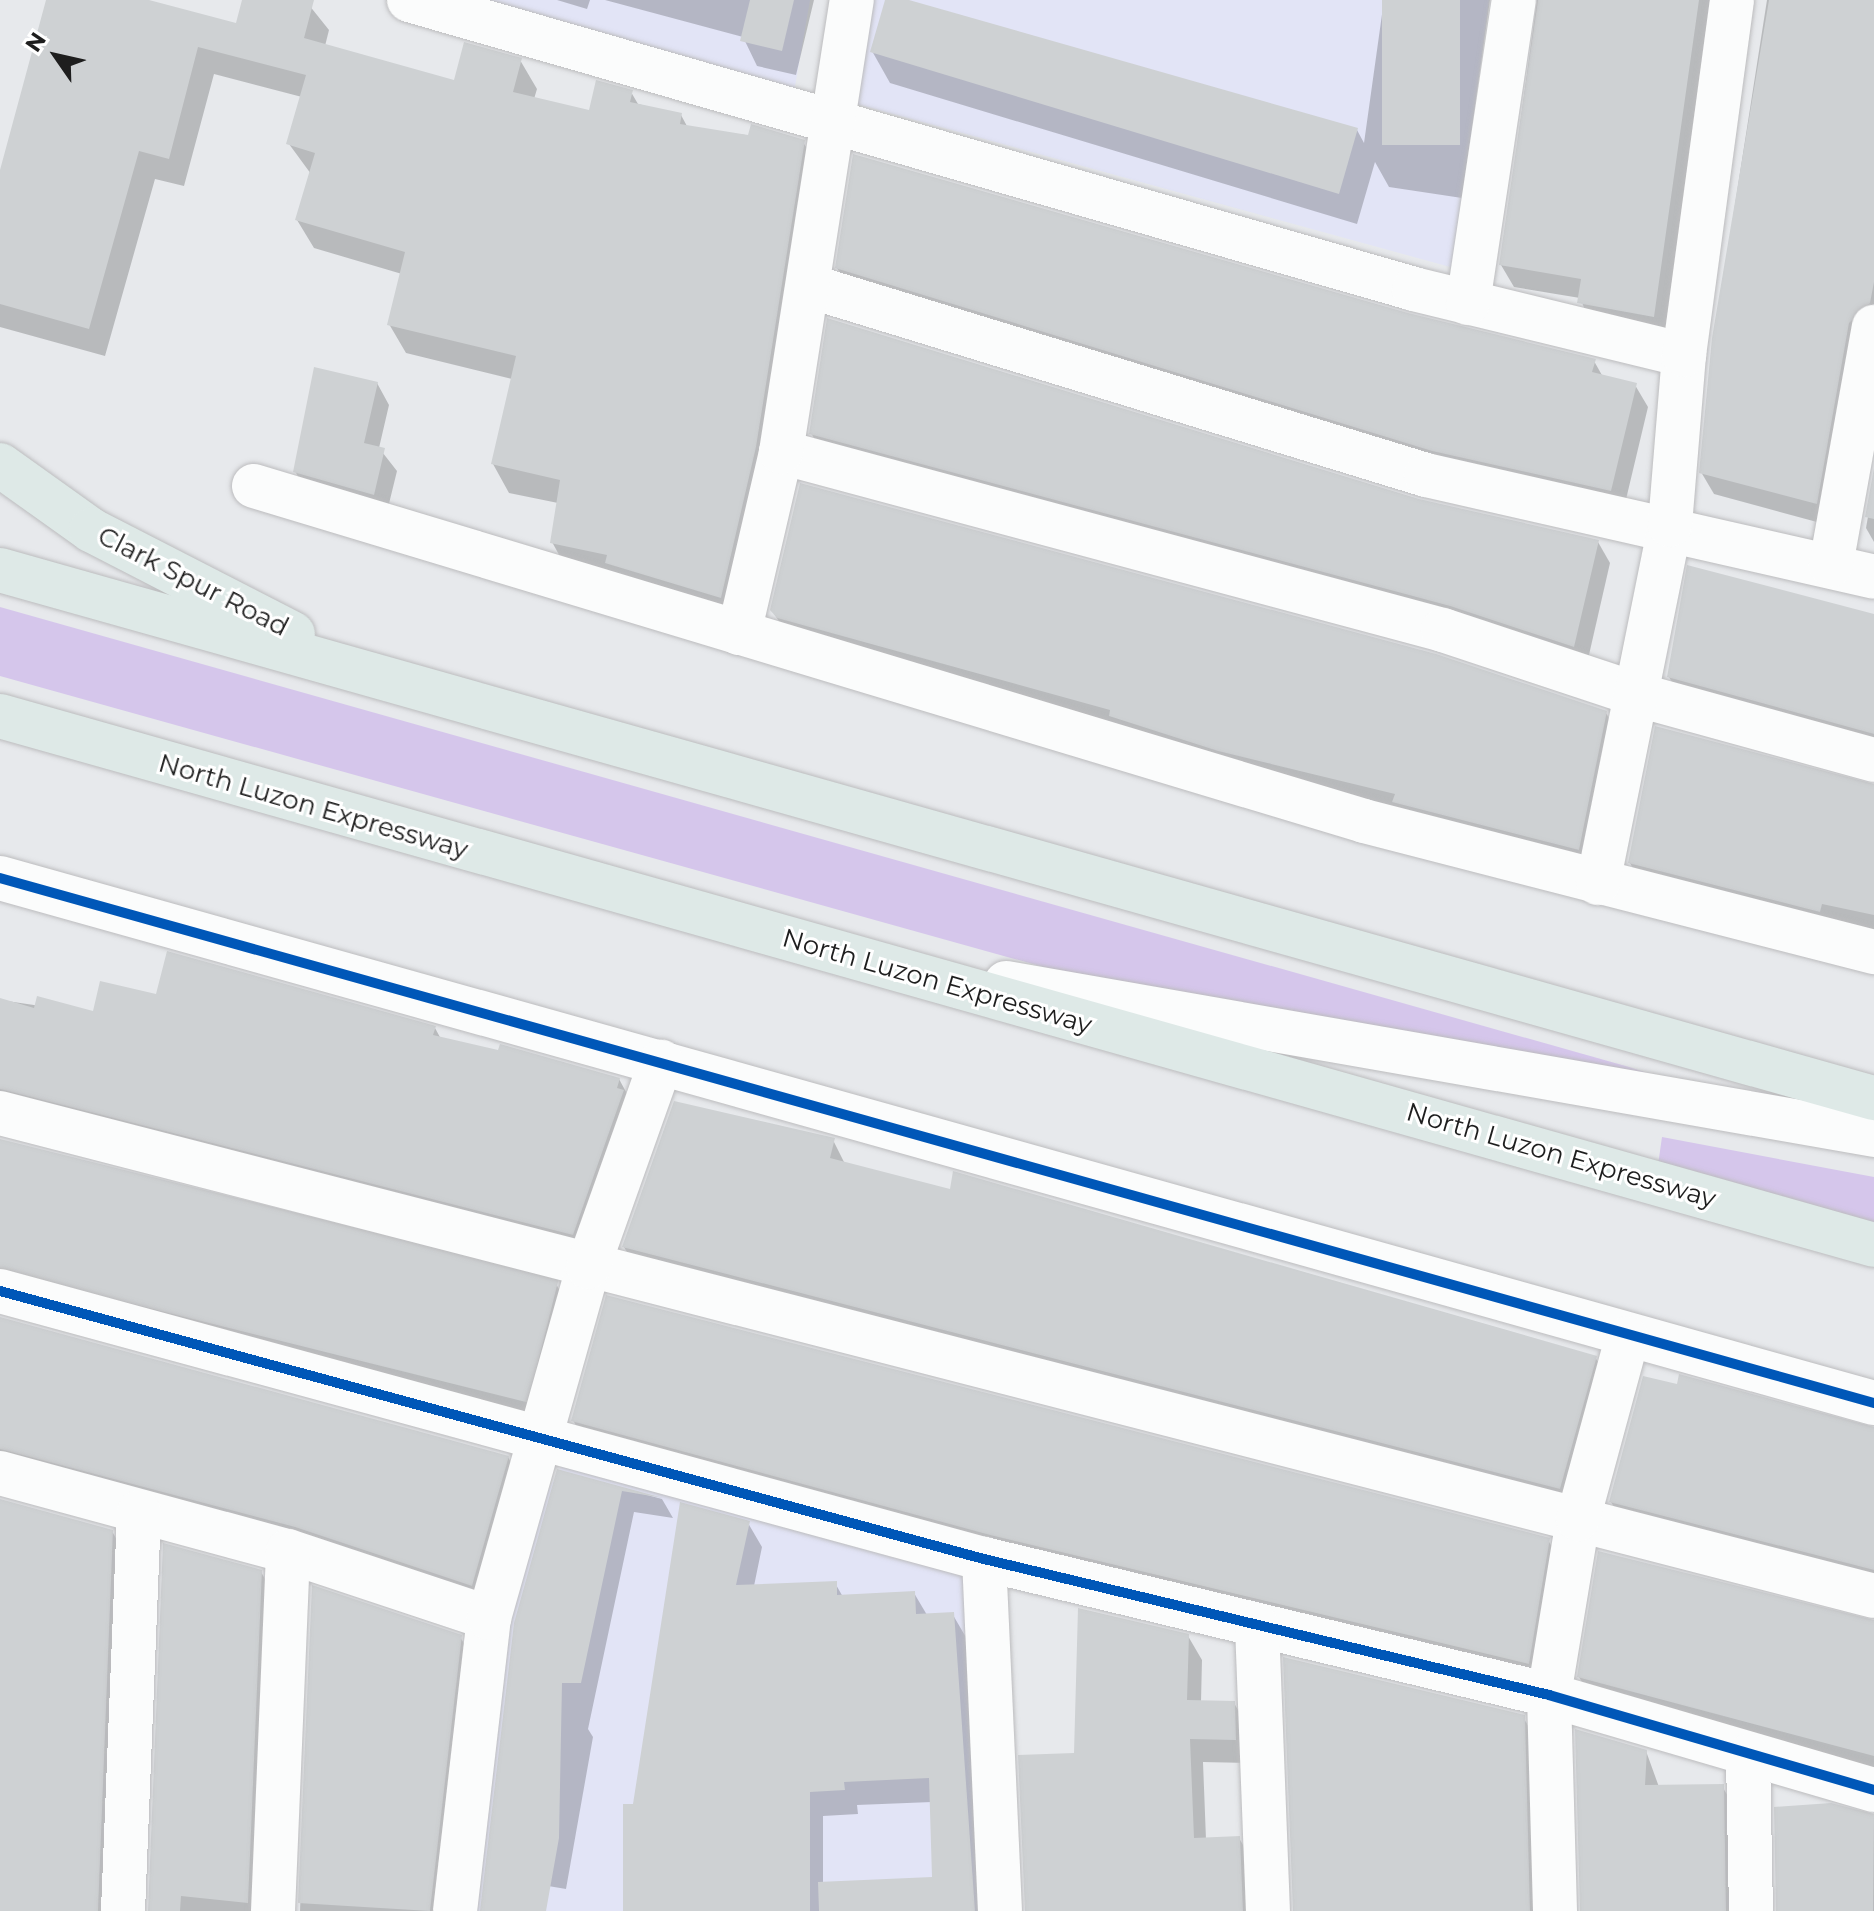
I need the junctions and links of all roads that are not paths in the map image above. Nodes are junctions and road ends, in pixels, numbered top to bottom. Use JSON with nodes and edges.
{"nodes":[{"id":1,"x":409,"y":0,"type":"edge"},
{"id":2,"x":852,"y":0,"type":"edge"},
{"id":3,"x":1514,"y":0,"type":"edge"},
{"id":4,"x":1732,"y":0,"type":"edge"},
{"id":5,"x":830,"y":117,"type":"junction"},
{"id":6,"x":809,"y":286,"type":"junction"},
{"id":7,"x":1468,"y":303,"type":"junction"},
{"id":8,"x":1874,"y":327,"type":"edge"},
{"id":9,"x":1684,"y":355,"type":"junction"},
{"id":10,"x":781,"y":452,"type":"junction"},
{"id":11,"x":0,"y":465,"type":"edge"},
{"id":12,"x":254,"y":486,"type":"dead end"},
{"id":13,"x":1670,"y":525,"type":"junction"},
{"id":14,"x":1831,"y":565,"type":"junction"},
{"id":15,"x":0,"y":570,"type":"edge"},
{"id":16,"x":1874,"y":577,"type":"edge"},
{"id":17,"x":739,"y":633,"type":"junction"},
{"id":18,"x":396,"y":685,"type":"junction"},
{"id":19,"x":1638,"y":695,"type":"junction"},
{"id":20,"x":0,"y":716,"type":"edge"},
{"id":21,"x":1874,"y":760,"type":"edge"},
{"id":22,"x":0,"y":878,"type":"edge"},
{"id":23,"x":1598,"y":883,"type":"junction"},
{"id":24,"x":1874,"y":952,"type":"edge"},
{"id":25,"x":835,"y":953,"type":"junction"},
{"id":26,"x":661,"y":1062,"type":"junction"},
{"id":27,"x":1874,"y":1098,"type":"edge"},
{"id":28,"x":0,"y":1113,"type":"edge"},
{"id":29,"x":1874,"y":1135,"type":"edge"},
{"id":30,"x":1874,"y":1245,"type":"edge"},
{"id":31,"x":588,"y":1267,"type":"junction"},
{"id":32,"x":0,"y":1291,"type":"edge"},
{"id":33,"x":1627,"y":1339,"type":"junction"},
{"id":34,"x":1874,"y":1403,"type":"edge"},
{"id":35,"x":543,"y":1439,"type":"junction"},
{"id":36,"x":0,"y":1473,"type":"edge"},
{"id":37,"x":139,"y":1512,"type":"junction"},
{"id":38,"x":1578,"y":1519,"type":"junction"},
{"id":39,"x":288,"y":1551,"type":"junction"},
{"id":40,"x":984,"y":1559,"type":"junction"},
{"id":41,"x":1874,"y":1596,"type":"edge"},
{"id":42,"x":489,"y":1618,"type":"junction"},
{"id":43,"x":1257,"y":1626,"type":"junction"},
{"id":44,"x":1549,"y":1695,"type":"junction"},
{"id":45,"x":1748,"y":1756,"type":"junction"},
{"id":46,"x":1874,"y":1790,"type":"edge"},
{"id":47,"x":123,"y":1911,"type":"edge"},
{"id":48,"x":273,"y":1911,"type":"edge"},
{"id":49,"x":455,"y":1911,"type":"edge"},
{"id":50,"x":1000,"y":1911,"type":"edge"},
{"id":51,"x":1268,"y":1911,"type":"edge"},
{"id":52,"x":1555,"y":1911,"type":"edge"},
{"id":53,"x":1751,"y":1911,"type":"edge"}],
"edges":[{"from":1,"to":5,"type":"street"},
{"from":2,"to":5,"type":"street"},
{"from":3,"to":7,"type":"street"},
{"from":4,"to":9,"type":"street"},
{"from":5,"to":6,"type":"street"},
{"from":5,"to":7,"type":"street"},
{"from":6,"to":10,"type":"street"},
{"from":6,"to":13,"type":"street"},
{"from":7,"to":9,"type":"street"},
{"from":8,"to":14,"type":"street"},
{"from":9,"to":13,"type":"street"},
{"from":10,"to":17,"type":"street"},
{"from":10,"to":19,"type":"street"},
{"from":11,"to":18,"type":"highway","name":"Clark Spur Road"},
{"from":12,"to":17,"type":"street"},
{"from":13,"to":14,"type":"street"},
{"from":13,"to":19,"type":"street"},
{"from":14,"to":16,"type":"street"},
{"from":15,"to":18,"type":"highway"},
{"from":17,"to":23,"type":"street"},
{"from":18,"to":27,"type":"highway"},
{"from":19,"to":21,"type":"street"},
{"from":19,"to":23,"type":"street"},
{"from":20,"to":25,"type":"highway","name":"North Luzon Expressway"},
{"from":22,"to":26,"type":"street"},
{"from":23,"to":24,"type":"street"},
{"from":25,"to":29,"type":"street"},
{"from":25,"to":30,"type":"highway","name":"North Luzon Expressway"},
{"from":26,"to":31,"type":"street"},
{"from":26,"to":33,"type":"street"},
{"from":28,"to":31,"type":"street"},
{"from":31,"to":35,"type":"street"},
{"from":31,"to":38,"type":"street"},
{"from":32,"to":35,"type":"street"},
{"from":33,"to":34,"type":"street"},
{"from":33,"to":38,"type":"street"},
{"from":35,"to":40,"type":"street"},
{"from":35,"to":42,"type":"street"},
{"from":36,"to":37,"type":"street"},
{"from":37,"to":39,"type":"street"},
{"from":37,"to":47,"type":"street"},
{"from":38,"to":41,"type":"street"},
{"from":38,"to":44,"type":"street"},
{"from":39,"to":42,"type":"street"},
{"from":39,"to":48,"type":"street"},
{"from":40,"to":43,"type":"street"},
{"from":40,"to":50,"type":"street"},
{"from":42,"to":49,"type":"street"},
{"from":43,"to":44,"type":"street"},
{"from":43,"to":51,"type":"street"},
{"from":44,"to":45,"type":"street"},
{"from":44,"to":52,"type":"street"},
{"from":45,"to":46,"type":"street"},
{"from":45,"to":53,"type":"street"}]}
